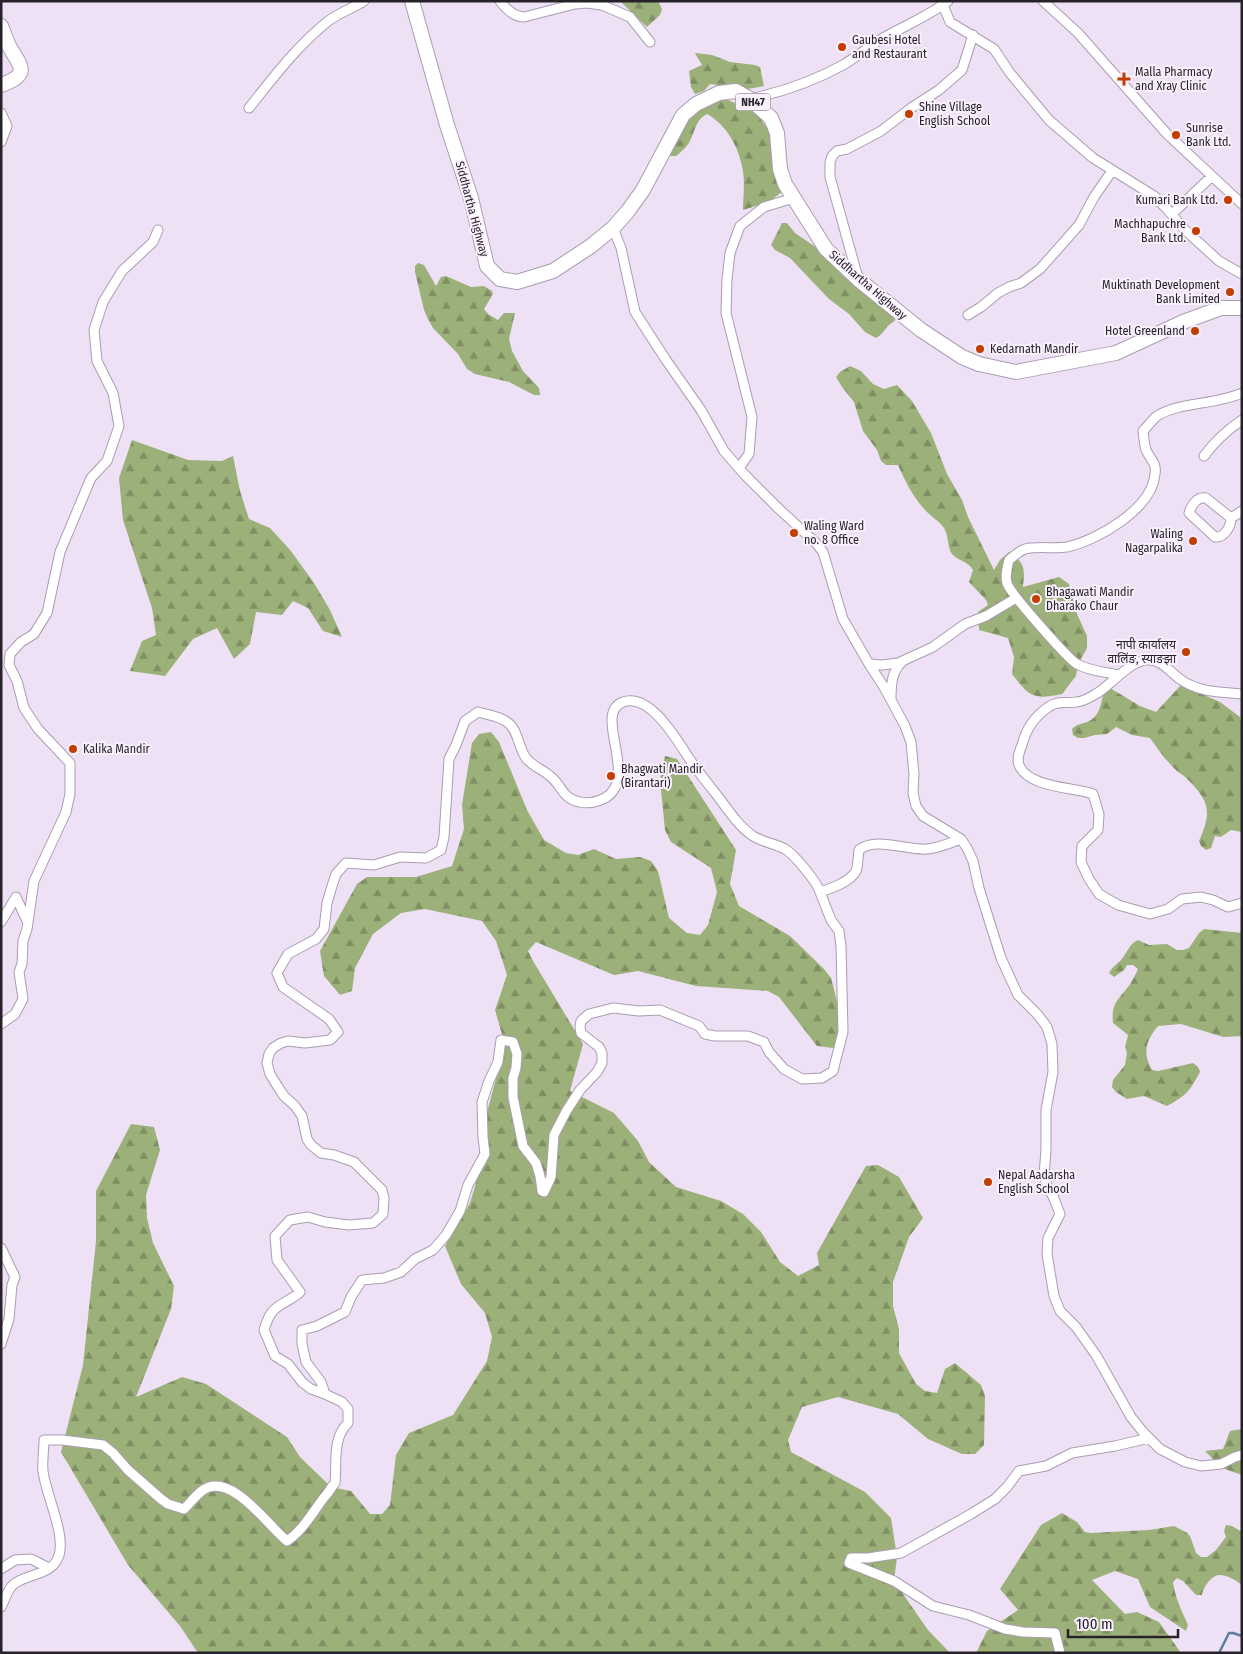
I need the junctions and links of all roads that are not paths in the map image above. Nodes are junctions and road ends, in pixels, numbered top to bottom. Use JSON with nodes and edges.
{"nodes":[{"id":1,"x":364,"y":1,"type":"edge"},
{"id":2,"x":412,"y":1,"type":"edge"},
{"id":3,"x":500,"y":1,"type":"edge"},
{"id":4,"x":1043,"y":1,"type":"edge"},
{"id":5,"x":945,"y":3,"type":"edge"},
{"id":6,"x":1,"y":26,"type":"edge"},
{"id":7,"x":973,"y":35,"type":"junction"},
{"id":8,"x":650,"y":42,"type":"dead end"},
{"id":9,"x":1,"y":85,"type":"edge"},
{"id":10,"x":750,"y":99,"type":"junction"},
{"id":11,"x":249,"y":108,"type":"dead end"},
{"id":12,"x":1,"y":113,"type":"edge"},
{"id":13,"x":1,"y":142,"type":"edge"},
{"id":14,"x":1112,"y":171,"type":"junction"},
{"id":15,"x":1212,"y":176,"type":"junction"},
{"id":16,"x":794,"y":198,"type":"junction"},
{"id":17,"x":1242,"y":204,"type":"edge"},
{"id":18,"x":1172,"y":214,"type":"junction"},
{"id":19,"x":613,"y":228,"type":"junction"},
{"id":20,"x":158,"y":230,"type":"dead end"},
{"id":21,"x":1242,"y":274,"type":"edge"},
{"id":22,"x":859,"y":280,"type":"junction"},
{"id":23,"x":1242,"y":308,"type":"edge"},
{"id":24,"x":968,"y":315,"type":"dead end"},
{"id":25,"x":1242,"y":393,"type":"edge"},
{"id":26,"x":1242,"y":420,"type":"edge"},
{"id":27,"x":1204,"y":456,"type":"dead end"},
{"id":28,"x":739,"y":468,"type":"junction"},
{"id":29,"x":1242,"y":511,"type":"edge"},
{"id":30,"x":1231,"y":518,"type":"junction"},
{"id":31,"x":1016,"y":598,"type":"junction"},
{"id":32,"x":904,"y":660,"type":"junction"},
{"id":33,"x":869,"y":664,"type":"junction"},
{"id":34,"x":5,"y":666,"type":"edge"},
{"id":35,"x":1118,"y":675,"type":"junction"},
{"id":36,"x":1242,"y":694,"type":"edge"},
{"id":37,"x":891,"y":700,"type":"junction"},
{"id":38,"x":961,"y":839,"type":"junction"},
{"id":39,"x":820,"y":892,"type":"junction"},
{"id":40,"x":1242,"y":903,"type":"edge"},
{"id":41,"x":28,"y":921,"type":"junction"},
{"id":42,"x":1,"y":922,"type":"edge"},
{"id":43,"x":1,"y":1024,"type":"edge"},
{"id":44,"x":1,"y":1248,"type":"edge"},
{"id":45,"x":1,"y":1344,"type":"edge"},
{"id":46,"x":325,"y":1394,"type":"junction"},
{"id":47,"x":1149,"y":1438,"type":"junction"},
{"id":48,"x":1242,"y":1455,"type":"edge"},
{"id":49,"x":49,"y":1568,"type":"junction"},
{"id":50,"x":1,"y":1569,"type":"edge"},
{"id":51,"x":1,"y":1607,"type":"edge"},
{"id":52,"x":1060,"y":1653,"type":"edge"}],
"edges":[{"from":1,"to":11,"type":"street"},
{"from":2,"to":19,"type":"highway","name":"Siddhartha Highway","number":"NH47"},
{"from":3,"to":8,"type":"street"},
{"from":4,"to":15,"type":"street"},
{"from":5,"to":7,"type":"street"},
{"from":5,"to":10,"type":"street"},
{"from":6,"to":9,"type":"highway"},
{"from":7,"to":14,"type":"street"},
{"from":7,"to":22,"type":"street"},
{"from":10,"to":16,"type":"highway","name":"Siddhartha Highway","number":"NH47"},
{"from":10,"to":19,"type":"highway","name":"Siddhartha Highway","number":"NH47"},
{"from":12,"to":13,"type":"street"},
{"from":14,"to":18,"type":"street"},
{"from":14,"to":24,"type":"street"},
{"from":15,"to":17,"type":"street"},
{"from":15,"to":18,"type":"street"},
{"from":16,"to":22,"type":"highway","name":"Siddhartha Highway","number":"NH47"},
{"from":16,"to":28,"type":"street"},
{"from":18,"to":21,"type":"street"},
{"from":19,"to":28,"type":"street"},
{"from":20,"to":34,"type":"street"},
{"from":22,"to":23,"type":"highway","name":"Siddhartha Highway","number":"NH47"},
{"from":25,"to":31,"type":"street"},
{"from":26,"to":27,"type":"street"},
{"from":28,"to":33,"type":"street"},
{"from":29,"to":30,"type":"street"},
{"from":30,"to":30,"type":"street"},
{"from":31,"to":32,"type":"street"},
{"from":31,"to":35,"type":"street"},
{"from":32,"to":33,"type":"street"},
{"from":32,"to":37,"type":"street"},
{"from":33,"to":37,"type":"street"},
{"from":34,"to":41,"type":"street"},
{"from":35,"to":36,"type":"street"},
{"from":35,"to":40,"type":"street"},
{"from":37,"to":38,"type":"street"},
{"from":38,"to":39,"type":"street"},
{"from":38,"to":47,"type":"street"},
{"from":39,"to":46,"type":"street"},
{"from":39,"to":46,"type":"street"},
{"from":41,"to":42,"type":"street"},
{"from":41,"to":43,"type":"street"},
{"from":44,"to":45,"type":"street"},
{"from":46,"to":49,"type":"street"},
{"from":47,"to":48,"type":"street"},
{"from":47,"to":52,"type":"street"},
{"from":49,"to":50,"type":"street"},
{"from":49,"to":51,"type":"street"}]}
